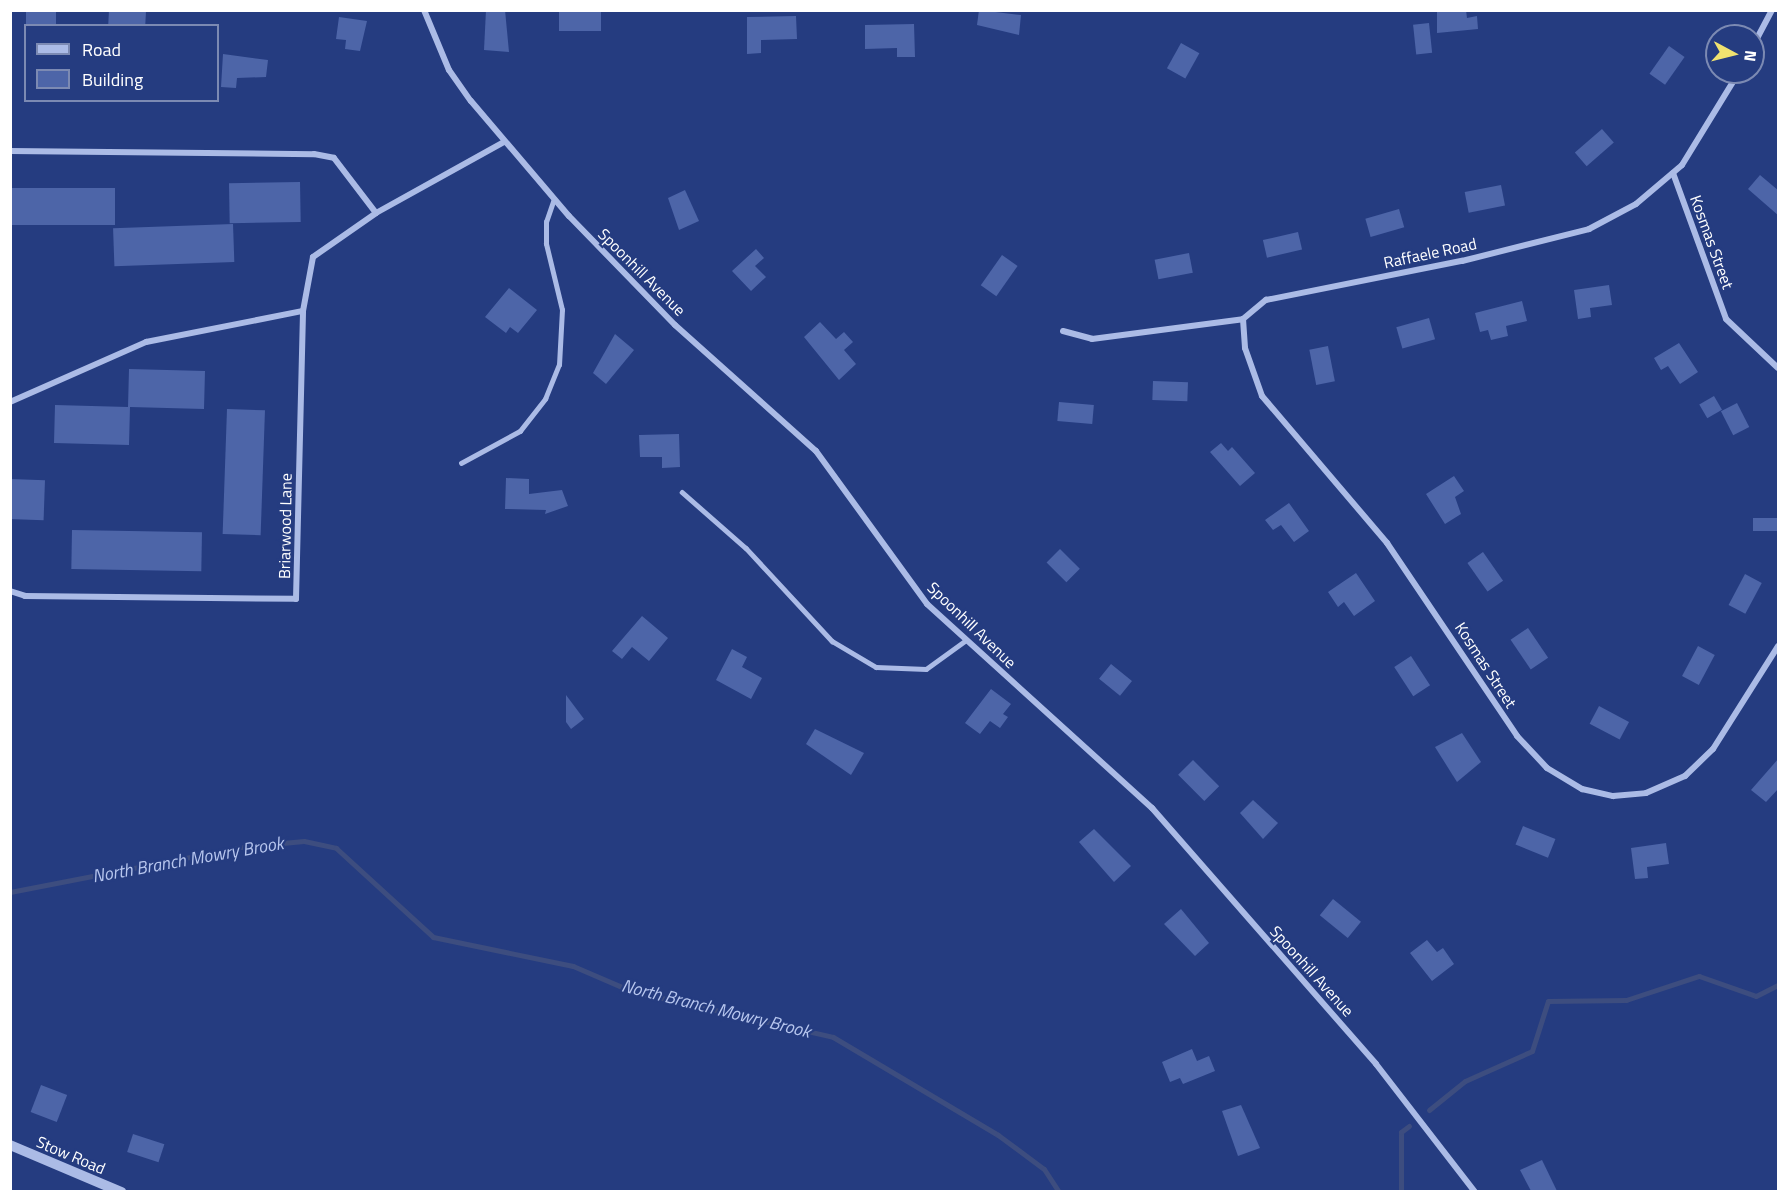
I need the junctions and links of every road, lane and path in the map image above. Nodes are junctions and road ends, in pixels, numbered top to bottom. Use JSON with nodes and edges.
{"nodes":[{"id":1,"x":424,"y":10,"type":"edge"},
{"id":2,"x":1772,"y":10,"type":"edge"},
{"id":3,"x":1765,"y":24,"type":"edge"},
{"id":4,"x":1731,"y":84,"type":"edge"},
{"id":5,"x":504,"y":142,"type":"junction"},
{"id":6,"x":10,"y":152,"type":"edge"},
{"id":7,"x":1673,"y":173,"type":"junction"},
{"id":8,"x":554,"y":199,"type":"junction"},
{"id":9,"x":375,"y":213,"type":"junction"},
{"id":10,"x":303,"y":311,"type":"junction"},
{"id":11,"x":1243,"y":319,"type":"junction"},
{"id":12,"x":1063,"y":331,"type":"dead end"},
{"id":13,"x":1779,"y":368,"type":"edge"},
{"id":14,"x":10,"y":402,"type":"edge"},
{"id":15,"x":461,"y":463,"type":"dead end"},
{"id":16,"x":682,"y":492,"type":"dead end"},
{"id":17,"x":10,"y":591,"type":"edge"},
{"id":18,"x":966,"y":640,"type":"junction"},
{"id":19,"x":1779,"y":646,"type":"edge"},
{"id":20,"x":10,"y":1145,"type":"edge"},
{"id":21,"x":121,"y":1191,"type":"edge"},
{"id":22,"x":1475,"y":1191,"type":"edge"}],
"edges":[{"from":1,"to":5,"type":"street","name":"Spoonhill Avenue"},
{"from":2,"to":3,"type":"street"},
{"from":4,"to":7,"type":"street","name":"Raffaele Road"},
{"from":5,"to":8,"type":"street","name":"Spoonhill Avenue"},
{"from":5,"to":9,"type":"street","name":"Briarwood Lane"},
{"from":6,"to":9,"type":"street"},
{"from":7,"to":11,"type":"street","name":"Raffaele Road"},
{"from":7,"to":13,"type":"street","name":"Kosmas Street"},
{"from":8,"to":15,"type":"lane"},
{"from":8,"to":18,"type":"street","name":"Spoonhill Avenue"},
{"from":9,"to":10,"type":"street","name":"Briarwood Lane"},
{"from":10,"to":14,"type":"street"},
{"from":10,"to":17,"type":"street","name":"Briarwood Lane"},
{"from":11,"to":12,"type":"street"},
{"from":11,"to":19,"type":"street","name":"Kosmas Street"},
{"from":16,"to":18,"type":"lane"},
{"from":18,"to":22,"type":"street","name":"Spoonhill Avenue"},
{"from":20,"to":21,"type":"street","name":"Stow Road"}]}
